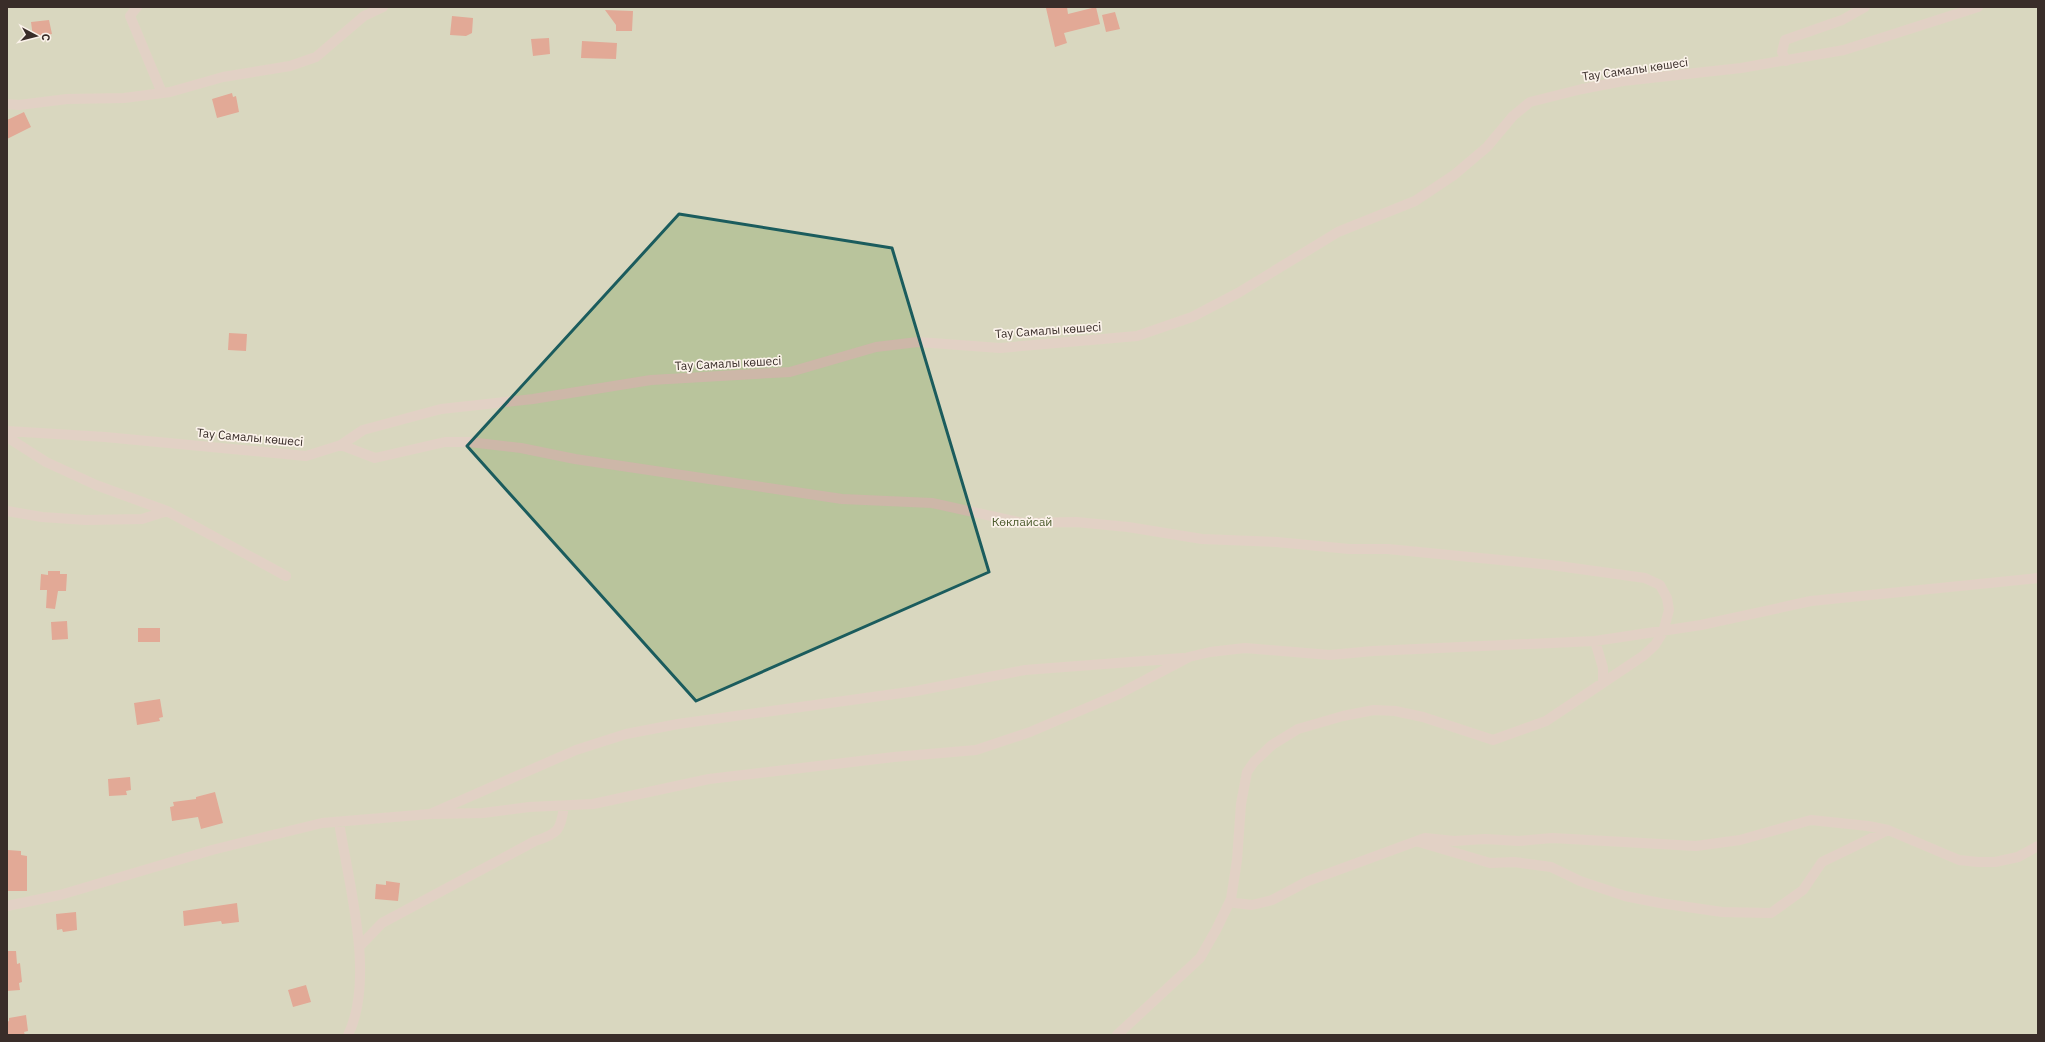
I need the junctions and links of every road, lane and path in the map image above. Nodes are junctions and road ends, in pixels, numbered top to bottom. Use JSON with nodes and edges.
{"nodes":[{"id":1,"x":137,"y":7,"type":"edge"},
{"id":2,"x":383,"y":7,"type":"edge"},
{"id":3,"x":1865,"y":7,"type":"edge"},
{"id":4,"x":1978,"y":7,"type":"edge"},
{"id":5,"x":1786,"y":61,"type":"junction"},
{"id":6,"x":162,"y":93,"type":"junction"},
{"id":7,"x":8,"y":105,"type":"edge"},
{"id":8,"x":7,"y":431,"type":"edge"},
{"id":9,"x":7,"y":437,"type":"edge"},
{"id":10,"x":341,"y":445,"type":"junction"},
{"id":11,"x":7,"y":511,"type":"edge"},
{"id":12,"x":167,"y":511,"type":"junction"},
{"id":13,"x":286,"y":576,"type":"dead end"},
{"id":14,"x":2038,"y":578,"type":"edge"},
{"id":15,"x":1663,"y":632,"type":"junction"},
{"id":16,"x":1595,"y":641,"type":"junction"},
{"id":17,"x":1189,"y":657,"type":"junction"},
{"id":18,"x":1603,"y":683,"type":"junction"},
{"id":19,"x":564,"y":806,"type":"junction"},
{"id":20,"x":430,"y":814,"type":"junction"},
{"id":21,"x":339,"y":822,"type":"junction"},
{"id":22,"x":1888,"y":830,"type":"junction"},
{"id":23,"x":1417,"y":841,"type":"junction"},
{"id":24,"x":2038,"y":846,"type":"edge"},
{"id":25,"x":1230,"y":900,"type":"junction"},
{"id":26,"x":7,"y":906,"type":"edge"},
{"id":27,"x":360,"y":946,"type":"junction"},
{"id":28,"x":348,"y":1035,"type":"edge"},
{"id":29,"x":1117,"y":1035,"type":"edge"}],
"edges":[{"from":1,"to":6,"type":"street"},
{"from":2,"to":6,"type":"street"},
{"from":3,"to":5,"type":"street"},
{"from":4,"to":5,"type":"street","name":"Тау Самалы көшесі"},
{"from":5,"to":10,"type":"street","name":"Тау Самалы көшесі"},
{"from":6,"to":7,"type":"street"},
{"from":8,"to":10,"type":"street","name":"Тау Самалы көшесі"},
{"from":9,"to":12,"type":"street"},
{"from":10,"to":15,"type":"street"},
{"from":11,"to":12,"type":"street"},
{"from":12,"to":13,"type":"street"},
{"from":14,"to":15,"type":"street"},
{"from":15,"to":16,"type":"street"},
{"from":15,"to":18,"type":"street"},
{"from":16,"to":17,"type":"street"},
{"from":16,"to":18,"type":"street"},
{"from":17,"to":19,"type":"street"},
{"from":17,"to":20,"type":"street"},
{"from":18,"to":25,"type":"street"},
{"from":19,"to":20,"type":"street"},
{"from":19,"to":27,"type":"street"},
{"from":20,"to":21,"type":"street"},
{"from":21,"to":26,"type":"street"},
{"from":21,"to":27,"type":"street"},
{"from":22,"to":23,"type":"street"},
{"from":22,"to":23,"type":"street"},
{"from":22,"to":24,"type":"street"},
{"from":23,"to":25,"type":"street"},
{"from":25,"to":29,"type":"street"},
{"from":27,"to":28,"type":"street"}]}
